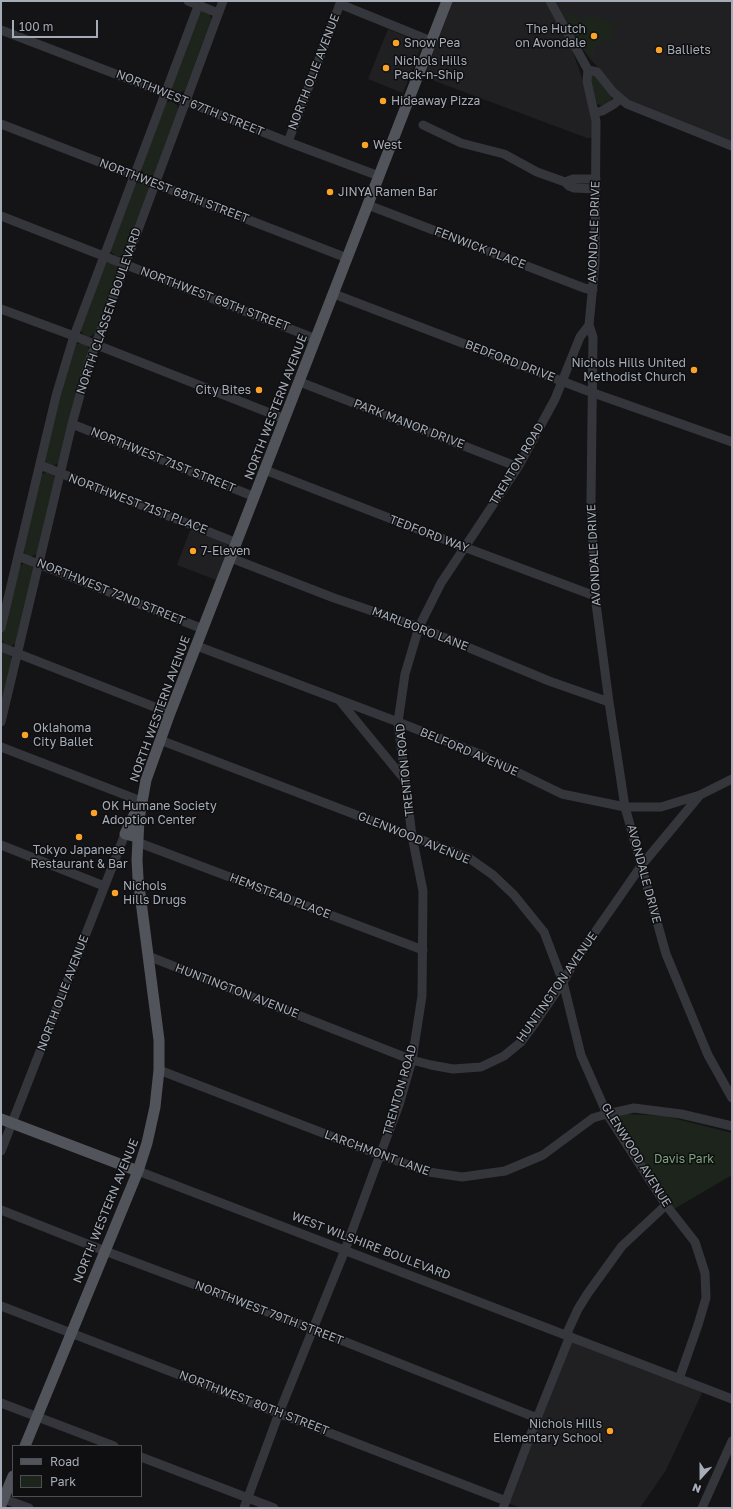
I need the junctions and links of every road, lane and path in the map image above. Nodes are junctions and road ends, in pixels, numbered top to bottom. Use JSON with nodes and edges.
{"nodes":[{"id":1,"x":188,"y":1,"type":"edge"},
{"id":2,"x":223,"y":1,"type":"edge"},
{"id":3,"x":447,"y":1,"type":"edge"},
{"id":4,"x":550,"y":1,"type":"edge"},
{"id":5,"x":199,"y":3,"type":"edge"},
{"id":6,"x":340,"y":3,"type":"edge"},
{"id":7,"x":218,"y":12,"type":"junction"},
{"id":8,"x":1,"y":30,"type":"edge"},
{"id":9,"x":431,"y":41,"type":"junction"},
{"id":10,"x":588,"y":70,"type":"junction"},
{"id":11,"x":165,"y":93,"type":"junction"},
{"id":12,"x":620,"y":99,"type":"junction"},
{"id":13,"x":186,"y":101,"type":"junction"},
{"id":14,"x":594,"y":113,"type":"junction"},
{"id":15,"x":1,"y":124,"type":"edge"},
{"id":16,"x":424,"y":125,"type":"dead end"},
{"id":17,"x":288,"y":142,"type":"junction"},
{"id":18,"x":732,"y":146,"type":"edge"},
{"id":19,"x":135,"y":176,"type":"junction"},
{"id":20,"x":379,"y":176,"type":"junction"},
{"id":21,"x":596,"y":179,"type":"junction"},
{"id":22,"x":565,"y":182,"type":"junction"},
{"id":23,"x":155,"y":183,"type":"junction"},
{"id":24,"x":596,"y":189,"type":"junction"},
{"id":25,"x":368,"y":205,"type":"junction"},
{"id":26,"x":1,"y":216,"type":"edge"},
{"id":27,"x":104,"y":256,"type":"junction"},
{"id":28,"x":347,"y":258,"type":"junction"},
{"id":29,"x":124,"y":264,"type":"junction"},
{"id":30,"x":593,"y":290,"type":"junction"},
{"id":31,"x":334,"y":294,"type":"junction"},
{"id":32,"x":1,"y":309,"type":"edge"},
{"id":33,"x":589,"y":325,"type":"junction"},
{"id":34,"x":74,"y":336,"type":"junction"},
{"id":35,"x":316,"y":339,"type":"junction"},
{"id":36,"x":94,"y":344,"type":"junction"},
{"id":37,"x":300,"y":382,"type":"junction"},
{"id":38,"x":562,"y":382,"type":"junction"},
{"id":39,"x":593,"y":393,"type":"junction"},
{"id":40,"x":285,"y":419,"type":"junction"},
{"id":41,"x":72,"y":424,"type":"junction"},
{"id":42,"x":732,"y":442,"type":"edge"},
{"id":43,"x":40,"y":465,"type":"junction"},
{"id":44,"x":518,"y":467,"type":"junction"},
{"id":45,"x":265,"y":470,"type":"junction"},
{"id":46,"x":60,"y":473,"type":"junction"},
{"id":47,"x":255,"y":497,"type":"junction"},
{"id":48,"x":237,"y":543,"type":"junction"},
{"id":49,"x":464,"y":547,"type":"junction"},
{"id":50,"x":18,"y":556,"type":"junction"},
{"id":51,"x":231,"y":558,"type":"junction"},
{"id":52,"x":39,"y":563,"type":"junction"},
{"id":53,"x":595,"y":596,"type":"junction"},
{"id":54,"x":418,"y":627,"type":"junction"},
{"id":55,"x":1,"y":628,"type":"edge"},
{"id":56,"x":203,"y":629,"type":"junction"},
{"id":57,"x":197,"y":646,"type":"junction"},
{"id":58,"x":1,"y":647,"type":"edge"},
{"id":59,"x":17,"y":653,"type":"junction"},
{"id":60,"x":339,"y":699,"type":"junction"},
{"id":61,"x":608,"y":702,"type":"junction"},
{"id":62,"x":170,"y":714,"type":"junction"},
{"id":63,"x":1,"y":722,"type":"edge"},
{"id":64,"x":398,"y":722,"type":"junction"},
{"id":65,"x":160,"y":740,"type":"junction"},
{"id":66,"x":1,"y":747,"type":"edge"},
{"id":67,"x":732,"y":779,"type":"edge"},
{"id":68,"x":405,"y":780,"type":"junction"},
{"id":69,"x":700,"y":795,"type":"junction"},
{"id":70,"x":141,"y":801,"type":"junction"},
{"id":71,"x":625,"y":807,"type":"junction"},
{"id":72,"x":125,"y":834,"type":"junction"},
{"id":73,"x":412,"y":836,"type":"junction"},
{"id":74,"x":137,"y":839,"type":"junction"},
{"id":75,"x":1,"y":844,"type":"edge"},
{"id":76,"x":641,"y":866,"type":"junction"},
{"id":77,"x":104,"y":886,"type":"junction"},
{"id":78,"x":423,"y":950,"type":"junction"},
{"id":79,"x":148,"y":956,"type":"junction"},
{"id":80,"x":563,"y":982,"type":"junction"},
{"id":81,"x":412,"y":1060,"type":"junction"},
{"id":82,"x":159,"y":1070,"type":"junction"},
{"id":83,"x":732,"y":1098,"type":"edge"},
{"id":84,"x":606,"y":1114,"type":"junction"},
{"id":85,"x":1,"y":1119,"type":"edge"},
{"id":86,"x":12,"y":1123,"type":"junction"},
{"id":87,"x":732,"y":1126,"type":"edge"},
{"id":88,"x":1,"y":1151,"type":"edge"},
{"id":89,"x":380,"y":1155,"type":"junction"},
{"id":90,"x":138,"y":1171,"type":"junction"},
{"id":91,"x":666,"y":1205,"type":"junction"},
{"id":92,"x":1,"y":1210,"type":"edge"},
{"id":93,"x":344,"y":1250,"type":"junction"},
{"id":94,"x":105,"y":1251,"type":"junction"},
{"id":95,"x":1,"y":1306,"type":"edge"},
{"id":96,"x":313,"y":1329,"type":"junction"},
{"id":97,"x":71,"y":1334,"type":"junction"},
{"id":98,"x":568,"y":1335,"type":"junction"},
{"id":99,"x":679,"y":1379,"type":"junction"},
{"id":100,"x":732,"y":1399,"type":"edge"},
{"id":101,"x":1,"y":1403,"type":"edge"},
{"id":102,"x":279,"y":1413,"type":"junction"},
{"id":103,"x":38,"y":1416,"type":"junction"},
{"id":104,"x":536,"y":1418,"type":"junction"},
{"id":105,"x":732,"y":1441,"type":"edge"},
{"id":106,"x":25,"y":1445,"type":"edge"},
{"id":107,"x":111,"y":1445,"type":"edge"},
{"id":108,"x":142,"y":1457,"type":"edge"},
{"id":109,"x":12,"y":1478,"type":"edge"},
{"id":110,"x":248,"y":1498,"type":"junction"},
{"id":111,"x":2,"y":1500,"type":"edge"},
{"id":112,"x":505,"y":1504,"type":"edge"},
{"id":113,"x":29,"y":1508,"type":"edge"},
{"id":114,"x":244,"y":1508,"type":"edge"},
{"id":115,"x":274,"y":1508,"type":"edge"},
{"id":116,"x":702,"y":1508,"type":"edge"}],
"edges":[{"from":1,"to":5,"type":"street"},
{"from":2,"to":7,"type":"street","name":"NORTH CLASSEN BOULEVARD"},
{"from":3,"to":9,"type":"main road","name":"NORTH WESTERN AVENUE"},
{"from":4,"to":10,"type":"street","name":"AVONDALE DRIVE"},
{"from":5,"to":7,"type":"street"},
{"from":5,"to":11,"type":"street","name":"NORTH CLASSEN BOULEVARD"},
{"from":6,"to":9,"type":"street"},
{"from":6,"to":17,"type":"street","name":"NORTH OLIE AVENUE"},
{"from":7,"to":13,"type":"street","name":"NORTH CLASSEN BOULEVARD"},
{"from":8,"to":11,"type":"street","name":"NORTHWEST 67TH STREET"},
{"from":9,"to":20,"type":"main road","name":"NORTH WESTERN AVENUE"},
{"from":10,"to":12,"type":"street"},
{"from":10,"to":14,"type":"street","name":"AVONDALE DRIVE"},
{"from":11,"to":13,"type":"street","name":"NORTHWEST 67TH STREET"},
{"from":11,"to":19,"type":"street","name":"NORTH CLASSEN BOULEVARD"},
{"from":12,"to":14,"type":"street"},
{"from":12,"to":18,"type":"street"},
{"from":13,"to":17,"type":"street","name":"NORTHWEST 67TH STREET"},
{"from":13,"to":23,"type":"street","name":"NORTH CLASSEN BOULEVARD"},
{"from":14,"to":21,"type":"street","name":"AVONDALE DRIVE"},
{"from":15,"to":19,"type":"street","name":"NORTHWEST 68TH STREET"},
{"from":16,"to":22,"type":"street"},
{"from":17,"to":20,"type":"street","name":"NORTHWEST 67TH STREET"},
{"from":19,"to":23,"type":"street","name":"NORTHWEST 68TH STREET"},
{"from":19,"to":27,"type":"street","name":"NORTH CLASSEN BOULEVARD"},
{"from":20,"to":25,"type":"main road","name":"NORTH WESTERN AVENUE"},
{"from":21,"to":22,"type":"street"},
{"from":21,"to":24,"type":"street","name":"AVONDALE DRIVE"},
{"from":22,"to":24,"type":"street"},
{"from":23,"to":28,"type":"street","name":"NORTHWEST 68TH STREET"},
{"from":23,"to":29,"type":"street","name":"NORTH CLASSEN BOULEVARD"},
{"from":24,"to":30,"type":"street","name":"AVONDALE DRIVE"},
{"from":25,"to":28,"type":"main road","name":"NORTH WESTERN AVENUE"},
{"from":25,"to":30,"type":"street","name":"FENWICK PLACE"},
{"from":26,"to":27,"type":"street","name":"NORTHWEST 69TH STREET"},
{"from":27,"to":29,"type":"street","name":"NORTHWEST 69TH STREET"},
{"from":27,"to":34,"type":"street","name":"NORTH CLASSEN BOULEVARD"},
{"from":28,"to":31,"type":"main road","name":"NORTH WESTERN AVENUE"},
{"from":29,"to":35,"type":"street","name":"NORTHWEST 69TH STREET"},
{"from":29,"to":36,"type":"street","name":"NORTH CLASSEN BOULEVARD"},
{"from":30,"to":33,"type":"street","name":"AVONDALE DRIVE"},
{"from":31,"to":35,"type":"main road","name":"NORTH WESTERN AVENUE"},
{"from":31,"to":38,"type":"street","name":"BEDFORD DRIVE"},
{"from":32,"to":34,"type":"street"},
{"from":33,"to":38,"type":"street","name":"TRENTON ROAD"},
{"from":33,"to":39,"type":"street","name":"AVONDALE DRIVE"},
{"from":34,"to":36,"type":"street"},
{"from":34,"to":43,"type":"street","name":"NORTH CLASSEN BOULEVARD"},
{"from":35,"to":37,"type":"main road","name":"NORTH WESTERN AVENUE"},
{"from":36,"to":40,"type":"street"},
{"from":36,"to":41,"type":"street","name":"NORTH CLASSEN BOULEVARD"},
{"from":37,"to":40,"type":"main road","name":"NORTH WESTERN AVENUE"},
{"from":37,"to":44,"type":"street","name":"PARK MANOR DRIVE"},
{"from":38,"to":39,"type":"street","name":"BEDFORD DRIVE"},
{"from":38,"to":44,"type":"street","name":"TRENTON ROAD"},
{"from":39,"to":42,"type":"street","name":"BEDFORD DRIVE"},
{"from":39,"to":53,"type":"street","name":"AVONDALE DRIVE"},
{"from":40,"to":45,"type":"main road","name":"NORTH WESTERN AVENUE"},
{"from":41,"to":46,"type":"street","name":"NORTH CLASSEN BOULEVARD"},
{"from":41,"to":47,"type":"street","name":"NORTHWEST 71ST STREET"},
{"from":43,"to":46,"type":"street","name":"NORTHWEST 71ST PLACE"},
{"from":43,"to":50,"type":"street","name":"NORTH CLASSEN BOULEVARD"},
{"from":44,"to":49,"type":"street","name":"TRENTON ROAD"},
{"from":45,"to":47,"type":"main road","name":"NORTH WESTERN AVENUE"},
{"from":45,"to":49,"type":"street","name":"TEDFORD WAY"},
{"from":46,"to":48,"type":"street","name":"NORTHWEST 71ST PLACE"},
{"from":46,"to":52,"type":"street","name":"NORTH CLASSEN BOULEVARD"},
{"from":47,"to":48,"type":"main road","name":"NORTH WESTERN AVENUE"},
{"from":48,"to":51,"type":"main road","name":"NORTH WESTERN AVENUE"},
{"from":49,"to":53,"type":"street","name":"TEDFORD WAY"},
{"from":49,"to":54,"type":"street","name":"TRENTON ROAD"},
{"from":50,"to":52,"type":"street","name":"NORTHWEST 72ND STREET"},
{"from":50,"to":55,"type":"street","name":"NORTH CLASSEN BOULEVARD"},
{"from":51,"to":54,"type":"street","name":"MARLBORO LANE"},
{"from":51,"to":56,"type":"main road","name":"NORTH WESTERN AVENUE"},
{"from":52,"to":56,"type":"street","name":"NORTHWEST 72ND STREET"},
{"from":52,"to":59,"type":"street","name":"NORTH CLASSEN BOULEVARD"},
{"from":53,"to":61,"type":"street","name":"AVONDALE DRIVE"},
{"from":54,"to":61,"type":"street","name":"MARLBORO LANE"},
{"from":54,"to":64,"type":"street","name":"TRENTON ROAD"},
{"from":56,"to":57,"type":"main road","name":"NORTH WESTERN AVENUE"},
{"from":57,"to":60,"type":"street","name":"BELFORD AVENUE"},
{"from":57,"to":62,"type":"main road","name":"NORTH WESTERN AVENUE"},
{"from":58,"to":59,"type":"street"},
{"from":59,"to":62,"type":"street"},
{"from":59,"to":63,"type":"street","name":"NORTH CLASSEN BOULEVARD"},
{"from":60,"to":64,"type":"street","name":"BELFORD AVENUE"},
{"from":60,"to":68,"type":"street"},
{"from":61,"to":71,"type":"street","name":"AVONDALE DRIVE"},
{"from":62,"to":65,"type":"main road","name":"NORTH WESTERN AVENUE"},
{"from":64,"to":68,"type":"street","name":"TRENTON ROAD"},
{"from":64,"to":71,"type":"street","name":"BELFORD AVENUE"},
{"from":65,"to":70,"type":"main road","name":"NORTH WESTERN AVENUE"},
{"from":65,"to":73,"type":"street","name":"GLENWOOD AVENUE"},
{"from":66,"to":70,"type":"street"},
{"from":67,"to":69,"type":"street","name":"HUNTINGTON AVENUE"},
{"from":68,"to":73,"type":"street","name":"TRENTON ROAD"},
{"from":69,"to":71,"type":"street","name":"BELFORD AVENUE"},
{"from":69,"to":76,"type":"street","name":"HUNTINGTON AVENUE"},
{"from":70,"to":72,"type":"main road"},
{"from":70,"to":74,"type":"main road","name":"NORTH WESTERN AVENUE"},
{"from":71,"to":76,"type":"street","name":"AVONDALE DRIVE"},
{"from":72,"to":74,"type":"main road"},
{"from":72,"to":77,"type":"street","name":"NORTH OLIE AVENUE"},
{"from":73,"to":78,"type":"street","name":"TRENTON ROAD"},
{"from":73,"to":80,"type":"street","name":"GLENWOOD AVENUE"},
{"from":74,"to":78,"type":"street","name":"HEMSTEAD PLACE"},
{"from":74,"to":79,"type":"main road","name":"NORTH WESTERN AVENUE"},
{"from":75,"to":77,"type":"street"},
{"from":76,"to":80,"type":"street","name":"HUNTINGTON AVENUE"},
{"from":76,"to":83,"type":"street","name":"AVONDALE DRIVE"},
{"from":77,"to":86,"type":"street","name":"NORTH OLIE AVENUE"},
{"from":78,"to":81,"type":"street","name":"TRENTON ROAD"},
{"from":79,"to":81,"type":"street","name":"HUNTINGTON AVENUE"},
{"from":79,"to":82,"type":"main road","name":"NORTH WESTERN AVENUE"},
{"from":80,"to":81,"type":"street","name":"HUNTINGTON AVENUE"},
{"from":80,"to":84,"type":"street","name":"GLENWOOD AVENUE"},
{"from":81,"to":89,"type":"street","name":"TRENTON ROAD"},
{"from":82,"to":89,"type":"street","name":"LARCHMONT LANE"},
{"from":82,"to":90,"type":"main road","name":"NORTH WESTERN AVENUE"},
{"from":84,"to":87,"type":"street","name":"LARCHMONT LANE"},
{"from":84,"to":89,"type":"street","name":"LARCHMONT LANE"},
{"from":84,"to":91,"type":"street","name":"GLENWOOD AVENUE"},
{"from":85,"to":86,"type":"main road","name":"WEST WILSHIRE BOULEVARD"},
{"from":86,"to":88,"type":"street","name":"NORTH OLIE AVENUE"},
{"from":86,"to":90,"type":"main road","name":"WEST WILSHIRE BOULEVARD"},
{"from":89,"to":93,"type":"street","name":"TRENTON ROAD"},
{"from":90,"to":93,"type":"street","name":"WEST WILSHIRE BOULEVARD"},
{"from":90,"to":94,"type":"main road","name":"NORTH WESTERN AVENUE"},
{"from":91,"to":98,"type":"street"},
{"from":91,"to":99,"type":"street","name":"GLENWOOD AVENUE"},
{"from":92,"to":94,"type":"street","name":"NORTHWEST 79TH STREET"},
{"from":93,"to":96,"type":"street","name":"TRENTON ROAD"},
{"from":93,"to":98,"type":"street","name":"WEST WILSHIRE BOULEVARD"},
{"from":94,"to":96,"type":"street","name":"NORTHWEST 79TH STREET"},
{"from":94,"to":97,"type":"main road","name":"NORTH WESTERN AVENUE"},
{"from":95,"to":97,"type":"street","name":"NORTHWEST 80TH STREET"},
{"from":96,"to":102,"type":"street","name":"TRENTON ROAD"},
{"from":96,"to":104,"type":"street","name":"NORTHWEST 79TH STREET"},
{"from":97,"to":102,"type":"street","name":"NORTHWEST 80TH STREET"},
{"from":97,"to":103,"type":"main road","name":"NORTH WESTERN AVENUE"},
{"from":98,"to":99,"type":"street","name":"WEST WILSHIRE BOULEVARD"},
{"from":98,"to":104,"type":"street"},
{"from":99,"to":100,"type":"street","name":"WEST WILSHIRE BOULEVARD"},
{"from":101,"to":103,"type":"street"},
{"from":102,"to":110,"type":"street","name":"TRENTON ROAD"},
{"from":102,"to":112,"type":"street","name":"NORTHWEST 80TH STREET"},
{"from":103,"to":106,"type":"main road","name":"NORTH WESTERN AVENUE"},
{"from":103,"to":107,"type":"street"},
{"from":104,"to":112,"type":"street"},
{"from":105,"to":116,"type":"street"},
{"from":108,"to":110,"type":"street"},
{"from":109,"to":111,"type":"main road"},
{"from":110,"to":114,"type":"street","name":"TRENTON ROAD"},
{"from":110,"to":115,"type":"street"},
{"from":111,"to":113,"type":"street"}]}
